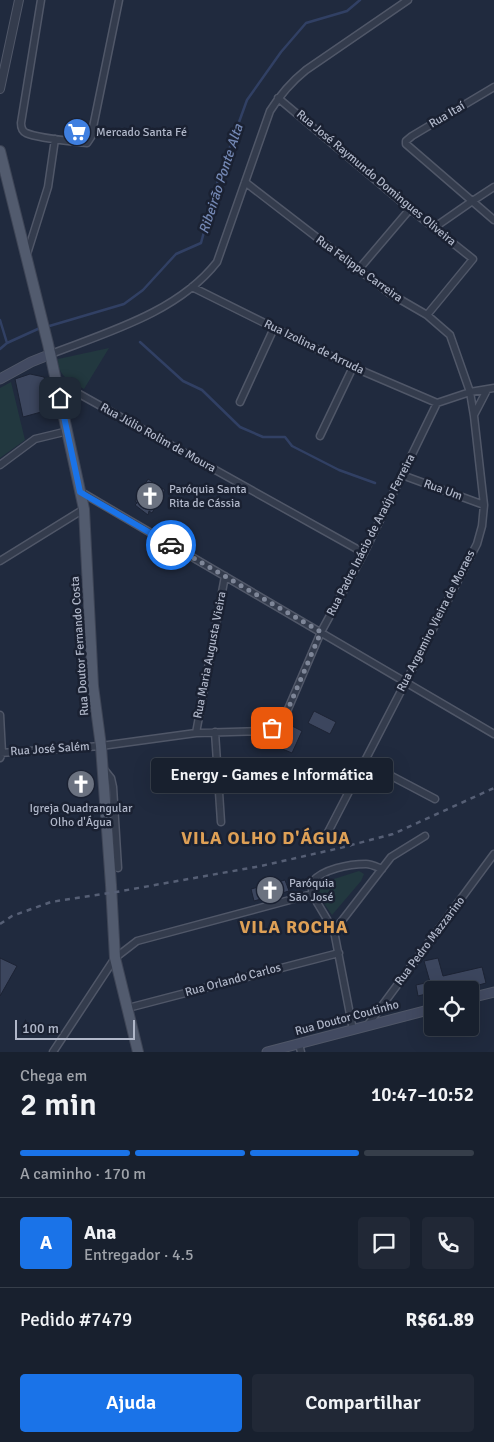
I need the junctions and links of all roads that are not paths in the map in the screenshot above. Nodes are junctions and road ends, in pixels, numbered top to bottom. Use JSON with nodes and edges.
{"nodes":[{"id":1,"x":19,"y":0,"type":"edge"},
{"id":2,"x":40,"y":0,"type":"edge"},
{"id":3,"x":118,"y":0,"type":"edge"},
{"id":4,"x":408,"y":0,"type":"edge"},
{"id":5,"x":493,"y":86,"type":"edge"},
{"id":6,"x":0,"y":89,"type":"edge"},
{"id":7,"x":278,"y":98,"type":"junction"},
{"id":8,"x":55,"y":139,"type":"junction"},
{"id":9,"x":0,"y":151,"type":"edge"},
{"id":10,"x":245,"y":182,"type":"junction"},
{"id":11,"x":494,"y":187,"type":"edge"},
{"id":12,"x":471,"y":202,"type":"junction"},
{"id":13,"x":410,"y":209,"type":"junction"},
{"id":14,"x":494,"y":220,"type":"edge"},
{"id":15,"x":435,"y":228,"type":"junction"},
{"id":16,"x":27,"y":254,"type":"junction"},
{"id":17,"x":359,"y":270,"type":"junction"},
{"id":18,"x":192,"y":287,"type":"junction"},
{"id":19,"x":426,"y":315,"type":"junction"},
{"id":20,"x":274,"y":328,"type":"junction"},
{"id":21,"x":50,"y":354,"type":"junction"},
{"id":22,"x":353,"y":367,"type":"junction"},
{"id":23,"x":0,"y":380,"type":"edge"},
{"id":24,"x":56,"y":381,"type":"junction"},
{"id":25,"x":491,"y":389,"type":"edge"},
{"id":26,"x":470,"y":392,"type":"junction"},
{"id":27,"x":240,"y":402,"type":"dead end"},
{"id":28,"x":437,"y":403,"type":"junction"},
{"id":29,"x":474,"y":416,"type":"junction"},
{"id":30,"x":68,"y":431,"type":"junction"},
{"id":31,"x":320,"y":436,"type":"dead end"},
{"id":32,"x":0,"y":465,"type":"edge"},
{"id":33,"x":402,"y":475,"type":"junction"},
{"id":34,"x":80,"y":492,"type":"junction"},
{"id":35,"x":484,"y":506,"type":"junction"},
{"id":36,"x":84,"y":509,"type":"junction"},
{"id":37,"x":364,"y":554,"type":"junction"},
{"id":38,"x":0,"y":561,"type":"edge"},
{"id":39,"x":225,"y":576,"type":"junction"},
{"id":40,"x":321,"y":632,"type":"junction"},
{"id":41,"x":405,"y":682,"type":"junction"},
{"id":42,"x":0,"y":715,"type":"edge"},
{"id":43,"x":215,"y":732,"type":"junction"},
{"id":44,"x":196,"y":733,"type":"junction"},
{"id":45,"x":494,"y":734,"type":"edge"},
{"id":46,"x":100,"y":746,"type":"junction"},
{"id":47,"x":1,"y":755,"type":"edge"},
{"id":48,"x":363,"y":761,"type":"junction"},
{"id":49,"x":102,"y":768,"type":"junction"},
{"id":50,"x":435,"y":799,"type":"dead end"},
{"id":51,"x":221,"y":822,"type":"dead end"},
{"id":52,"x":326,"y":836,"type":"dead end"},
{"id":53,"x":425,"y":836,"type":"dead end"},
{"id":54,"x":494,"y":854,"type":"edge"},
{"id":55,"x":118,"y":868,"type":"dead end"},
{"id":56,"x":382,"y":869,"type":"junction"},
{"id":57,"x":312,"y":894,"type":"junction"},
{"id":58,"x":334,"y":931,"type":"junction"},
{"id":59,"x":339,"y":952,"type":"junction"},
{"id":60,"x":115,"y":958,"type":"junction"},
{"id":61,"x":494,"y":992,"type":"edge"},
{"id":62,"x":479,"y":996,"type":"edge"},
{"id":63,"x":128,"y":1008,"type":"junction"},
{"id":64,"x":424,"y":1010,"type":"edge"},
{"id":65,"x":366,"y":1027,"type":"junction"},
{"id":66,"x":354,"y":1030,"type":"junction"},
{"id":67,"x":300,"y":1048,"type":"edge"},
{"id":68,"x":53,"y":1052,"type":"edge"},
{"id":69,"x":138,"y":1052,"type":"edge"},
{"id":70,"x":267,"y":1052,"type":"edge"}],
"edges":[{"from":1,"to":6,"type":"street"},
{"from":2,"to":8,"type":"street"},
{"from":3,"to":8,"type":"street"},
{"from":4,"to":7,"type":"street"},
{"from":5,"to":12,"type":"street","name":"Rua Itaí"},
{"from":7,"to":10,"type":"street"},
{"from":7,"to":13,"type":"street","name":"Rua José Raymundo Domingues Oliveira"},
{"from":8,"to":16,"type":"street"},
{"from":9,"to":16,"type":"main road","name":"Rua Doutor Fernando Costa"},
{"from":10,"to":17,"type":"street","name":"Rua Felippe Carreira"},
{"from":10,"to":18,"type":"street"},
{"from":11,"to":12,"type":"street"},
{"from":12,"to":14,"type":"street"},
{"from":12,"to":15,"type":"street"},
{"from":13,"to":15,"type":"street","name":"Rua José Raymundo Domingues Oliveira"},
{"from":13,"to":17,"type":"street"},
{"from":15,"to":19,"type":"street","name":"Rua José Raymundo Domingues Oliveira"},
{"from":16,"to":21,"type":"main road","name":"Rua Doutor Fernando Costa"},
{"from":17,"to":19,"type":"street","name":"Rua Felippe Carreira"},
{"from":18,"to":20,"type":"street","name":"Rua Izolina de Arruda"},
{"from":18,"to":21,"type":"street"},
{"from":19,"to":26,"type":"street","name":"Rua Felippe Carreira"},
{"from":20,"to":22,"type":"street","name":"Rua Izolina de Arruda"},
{"from":20,"to":27,"type":"street"},
{"from":21,"to":23,"type":"main road"},
{"from":21,"to":24,"type":"main road","name":"Rua Doutor Fernando Costa"},
{"from":22,"to":28,"type":"street","name":"Rua Izolina de Arruda"},
{"from":22,"to":31,"type":"street"},
{"from":24,"to":30,"type":"main road","name":"Rua Doutor Fernando Costa"},
{"from":24,"to":37,"type":"street","name":"Rua Júlio Rolim de Moura"},
{"from":25,"to":26,"type":"street"},
{"from":25,"to":29,"type":"street"},
{"from":26,"to":28,"type":"street"},
{"from":26,"to":29,"type":"street","name":"Rua Argemiro Vieira de Moraes"},
{"from":28,"to":33,"type":"street","name":"Rua Padre Inácio de Araújo Ferreira"},
{"from":29,"to":35,"type":"street","name":"Rua Argemiro Vieira de Moraes"},
{"from":30,"to":32,"type":"street"},
{"from":30,"to":34,"type":"main road","name":"Rua Doutor Fernando Costa"},
{"from":33,"to":35,"type":"street","name":"Rua Um"},
{"from":33,"to":37,"type":"street","name":"Rua Padre Inácio de Araújo Ferreira"},
{"from":34,"to":36,"type":"main road","name":"Rua Doutor Fernando Costa"},
{"from":34,"to":39,"type":"street"},
{"from":35,"to":41,"type":"street","name":"Rua Argemiro Vieira de Moraes"},
{"from":36,"to":38,"type":"street"},
{"from":36,"to":46,"type":"main road","name":"Rua Doutor Fernando Costa"},
{"from":37,"to":40,"type":"street","name":"Rua Padre Inácio de Araújo Ferreira"},
{"from":39,"to":40,"type":"street"},
{"from":39,"to":44,"type":"street","name":"Rua Maria Augusta Vieira"},
{"from":40,"to":41,"type":"street"},
{"from":40,"to":43,"type":"street","name":"Rua Padre Inácio de Araújo Ferreira"},
{"from":41,"to":45,"type":"street"},
{"from":41,"to":48,"type":"street","name":"Rua Argemiro Vieira de Moraes"},
{"from":42,"to":47,"type":"street"},
{"from":43,"to":44,"type":"street","name":"Rua Padre Inácio de Araújo Ferreira"},
{"from":43,"to":51,"type":"street"},
{"from":44,"to":46,"type":"street","name":"Rua Padre Inácio de Araújo Ferreira"},
{"from":46,"to":47,"type":"street","name":"Rua José Salém"},
{"from":46,"to":49,"type":"main road","name":"Rua Doutor Fernando Costa"},
{"from":48,"to":50,"type":"street"},
{"from":48,"to":52,"type":"street","name":"Rua Argemiro Vieira de Moraes"},
{"from":49,"to":55,"type":"street"},
{"from":49,"to":60,"type":"main road","name":"Rua Doutor Fernando Costa"},
{"from":53,"to":56,"type":"street"},
{"from":54,"to":65,"type":"street","name":"Rua Pedro Mazzarino"},
{"from":56,"to":57,"type":"street"},
{"from":56,"to":58,"type":"street"},
{"from":57,"to":58,"type":"street"},
{"from":57,"to":60,"type":"street"},
{"from":58,"to":59,"type":"street"},
{"from":59,"to":63,"type":"street","name":"Rua Orlando Carlos"},
{"from":59,"to":66,"type":"street"},
{"from":60,"to":63,"type":"main road","name":"Rua Doutor Fernando Costa"},
{"from":60,"to":68,"type":"street"},
{"from":61,"to":62,"type":"main road"},
{"from":63,"to":69,"type":"main road","name":"Rua Doutor Fernando Costa"},
{"from":64,"to":65,"type":"main road","name":"Rua Doutor Coutinho"},
{"from":65,"to":66,"type":"main road","name":"Rua Doutor Coutinho"},
{"from":66,"to":67,"type":"main road","name":"Rua Doutor Coutinho"},
{"from":67,"to":70,"type":"main road","name":"Rua Doutor Coutinho"}]}
